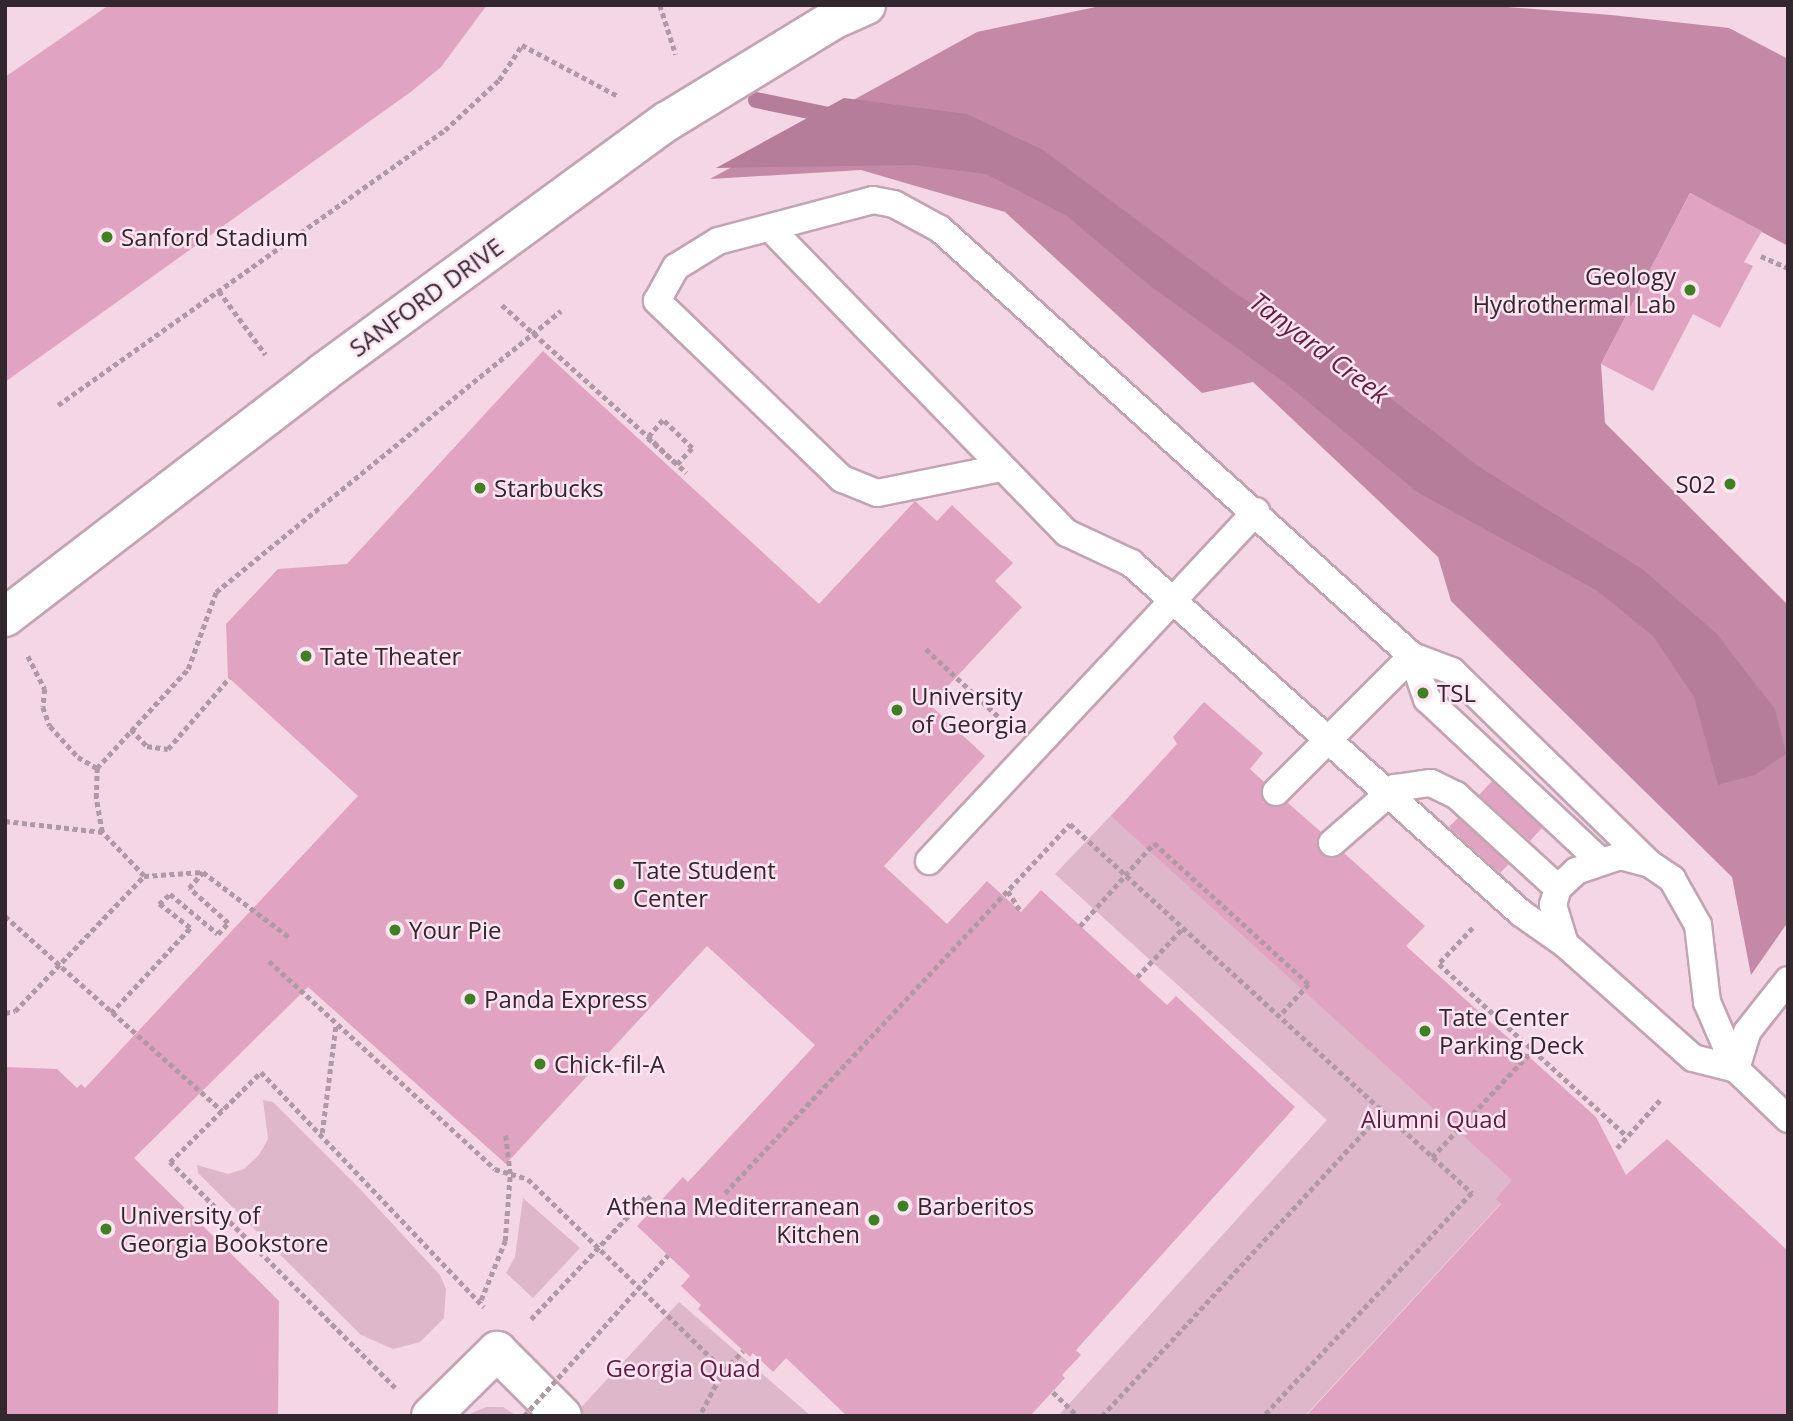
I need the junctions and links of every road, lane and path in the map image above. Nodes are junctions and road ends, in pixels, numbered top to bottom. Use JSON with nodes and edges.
{"nodes":[{"id":1,"x":660,"y":5,"type":"edge"},
{"id":2,"x":866,"y":5,"type":"edge"},
{"id":3,"x":676,"y":55,"type":"dead end"},
{"id":4,"x":618,"y":96,"type":"dead end"},
{"id":5,"x":771,"y":229,"type":"junction"},
{"id":6,"x":1761,"y":256,"type":"dead end"},
{"id":7,"x":1788,"y":268,"type":"edge"},
{"id":8,"x":219,"y":291,"type":"junction"},
{"id":9,"x":502,"y":305,"type":"dead end"},
{"id":10,"x":561,"y":311,"type":"dead end"},
{"id":11,"x":267,"y":356,"type":"dead end"},
{"id":12,"x":58,"y":405,"type":"dead end"},
{"id":13,"x":1001,"y":468,"type":"junction"},
{"id":14,"x":687,"y":473,"type":"dead end"},
{"id":15,"x":1256,"y":511,"type":"junction"},
{"id":16,"x":1172,"y":600,"type":"junction"},
{"id":17,"x":13,"y":633,"type":"edge"},
{"id":18,"x":926,"y":649,"type":"dead end"},
{"id":19,"x":1412,"y":656,"type":"junction"},
{"id":20,"x":229,"y":678,"type":"dead end"},
{"id":21,"x":999,"y":717,"type":"dead end"},
{"id":22,"x":131,"y":729,"type":"junction"},
{"id":23,"x":1328,"y":741,"type":"junction"},
{"id":24,"x":97,"y":768,"type":"junction"},
{"id":25,"x":1276,"y":792,"type":"dead end"},
{"id":26,"x":1386,"y":794,"type":"junction"},
{"id":27,"x":6,"y":821,"type":"edge"},
{"id":28,"x":102,"y":832,"type":"junction"},
{"id":29,"x":1332,"y":843,"type":"dead end"},
{"id":30,"x":1600,"y":861,"type":"junction"},
{"id":31,"x":929,"y":862,"type":"dead end"},
{"id":32,"x":1650,"y":864,"type":"junction"},
{"id":33,"x":203,"y":872,"type":"junction"},
{"id":34,"x":144,"y":876,"type":"junction"},
{"id":35,"x":1558,"y":888,"type":"junction"},
{"id":36,"x":1008,"y":891,"type":"junction"},
{"id":37,"x":1021,"y":912,"type":"dead end"},
{"id":38,"x":5,"y":916,"type":"edge"},
{"id":39,"x":1080,"y":926,"type":"dead end"},
{"id":40,"x":1183,"y":928,"type":"junction"},
{"id":41,"x":1473,"y":928,"type":"dead end"},
{"id":42,"x":289,"y":937,"type":"dead end"},
{"id":43,"x":1565,"y":944,"type":"junction"},
{"id":44,"x":269,"y":961,"type":"dead end"},
{"id":45,"x":57,"y":964,"type":"junction"},
{"id":46,"x":1137,"y":977,"type":"dead end"},
{"id":47,"x":1788,"y":980,"type":"edge"},
{"id":48,"x":5,"y":1013,"type":"edge"},
{"id":49,"x":111,"y":1013,"type":"junction"},
{"id":50,"x":1280,"y":1016,"type":"junction"},
{"id":51,"x":336,"y":1024,"type":"junction"},
{"id":52,"x":1532,"y":1050,"type":"junction"},
{"id":53,"x":1735,"y":1069,"type":"junction"},
{"id":54,"x":1660,"y":1100,"type":"dead end"},
{"id":55,"x":222,"y":1111,"type":"junction"},
{"id":56,"x":1383,"y":1111,"type":"junction"},
{"id":57,"x":1788,"y":1119,"type":"edge"},
{"id":58,"x":505,"y":1132,"type":"dead end"},
{"id":59,"x":322,"y":1134,"type":"junction"},
{"id":60,"x":1627,"y":1136,"type":"junction"},
{"id":61,"x":1617,"y":1148,"type":"dead end"},
{"id":62,"x":1432,"y":1157,"type":"junction"},
{"id":63,"x":510,"y":1174,"type":"junction"},
{"id":64,"x":725,"y":1193,"type":"dead end"},
{"id":65,"x":656,"y":1205,"type":"dead end"},
{"id":66,"x":603,"y":1247,"type":"junction"},
{"id":67,"x":668,"y":1255,"type":"dead end"},
{"id":68,"x":481,"y":1300,"type":"junction"},
{"id":69,"x":497,"y":1351,"type":"junction"},
{"id":70,"x":743,"y":1351,"type":"dead end"},
{"id":71,"x":724,"y":1370,"type":"junction"},
{"id":72,"x":1052,"y":1392,"type":"dead end"},
{"id":73,"x":417,"y":1406,"type":"edge"},
{"id":74,"x":523,"y":1416,"type":"edge"},
{"id":75,"x":562,"y":1416,"type":"edge"},
{"id":76,"x":700,"y":1416,"type":"edge"},
{"id":77,"x":1078,"y":1416,"type":"edge"},
{"id":78,"x":1102,"y":1416,"type":"edge"},
{"id":79,"x":1264,"y":1416,"type":"edge"}],
"edges":[{"from":1,"to":3,"type":"path"},
{"from":2,"to":17,"type":"street","name":"SANFORD DRIVE"},
{"from":4,"to":8,"type":"path"},
{"from":5,"to":13,"type":"lane"},
{"from":5,"to":13,"type":"lane"},
{"from":5,"to":15,"type":"lane"},
{"from":6,"to":7,"type":"path"},
{"from":8,"to":11,"type":"path"},
{"from":8,"to":12,"type":"path"},
{"from":9,"to":14,"type":"path","bridge":true},
{"from":10,"to":22,"type":"path"},
{"from":13,"to":16,"type":"lane"},
{"from":15,"to":16,"type":"lane"},
{"from":15,"to":19,"type":"lane"},
{"from":16,"to":23,"type":"lane"},
{"from":16,"to":31,"type":"lane"},
{"from":17,"to":24,"type":"path"},
{"from":18,"to":21,"type":"path"},
{"from":19,"to":23,"type":"lane"},
{"from":19,"to":30,"type":"lane"},
{"from":19,"to":32,"type":"lane"},
{"from":20,"to":22,"type":"path"},
{"from":22,"to":24,"type":"path"},
{"from":23,"to":25,"type":"lane"},
{"from":23,"to":26,"type":"lane"},
{"from":24,"to":28,"type":"path"},
{"from":26,"to":29,"type":"lane"},
{"from":26,"to":35,"type":"lane"},
{"from":26,"to":43,"type":"lane"},
{"from":27,"to":28,"type":"path"},
{"from":28,"to":34,"type":"path"},
{"from":30,"to":32,"type":"lane"},
{"from":30,"to":35,"type":"lane"},
{"from":32,"to":53,"type":"lane"},
{"from":33,"to":34,"type":"path"},
{"from":33,"to":42,"type":"path"},
{"from":33,"to":49,"type":"path"},
{"from":34,"to":45,"type":"path"},
{"from":35,"to":43,"type":"lane"},
{"from":36,"to":37,"type":"path"},
{"from":36,"to":40,"type":"path"},
{"from":36,"to":64,"type":"path"},
{"from":38,"to":45,"type":"path"},
{"from":39,"to":50,"type":"path"},
{"from":40,"to":46,"type":"path"},
{"from":40,"to":50,"type":"path"},
{"from":41,"to":52,"type":"path"},
{"from":43,"to":53,"type":"lane"},
{"from":44,"to":51,"type":"path"},
{"from":45,"to":48,"type":"path"},
{"from":45,"to":49,"type":"path"},
{"from":47,"to":53,"type":"lane"},
{"from":49,"to":55,"type":"path"},
{"from":50,"to":56,"type":"path"},
{"from":51,"to":59,"type":"path"},
{"from":51,"to":63,"type":"path"},
{"from":52,"to":60,"type":"path"},
{"from":52,"to":62,"type":"path"},
{"from":53,"to":57,"type":"lane"},
{"from":54,"to":60,"type":"path"},
{"from":55,"to":59,"type":"path"},
{"from":55,"to":73,"type":"path"},
{"from":56,"to":62,"type":"path"},
{"from":56,"to":78,"type":"path"},
{"from":58,"to":63,"type":"path"},
{"from":59,"to":68,"type":"path"},
{"from":60,"to":61,"type":"path"},
{"from":62,"to":79,"type":"path"},
{"from":63,"to":66,"type":"path"},
{"from":63,"to":68,"type":"path"},
{"from":65,"to":66,"type":"path"},
{"from":66,"to":69,"type":"path"},
{"from":66,"to":71,"type":"path"},
{"from":67,"to":74,"type":"path","bridge":true},
{"from":68,"to":69,"type":"path"},
{"from":69,"to":73,"type":"street"},
{"from":69,"to":75,"type":"street"},
{"from":70,"to":71,"type":"path"},
{"from":71,"to":76,"type":"path"},
{"from":72,"to":77,"type":"path"}]}
